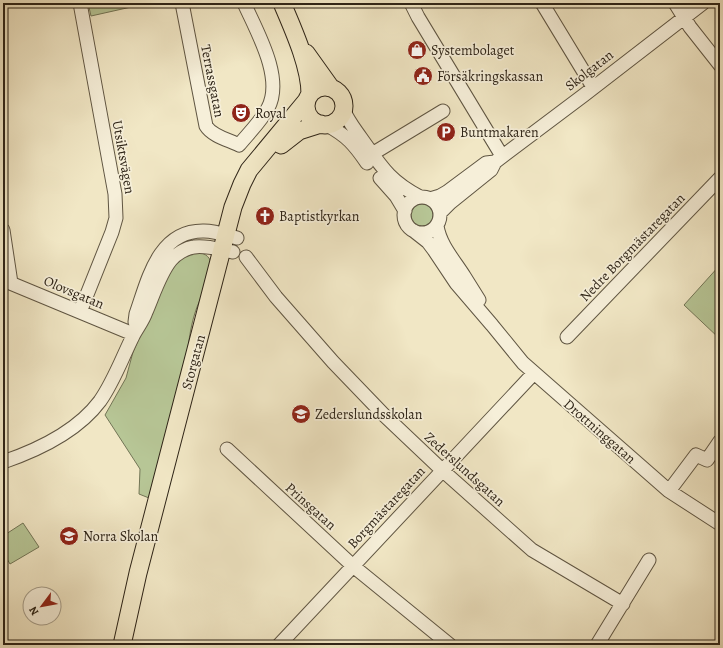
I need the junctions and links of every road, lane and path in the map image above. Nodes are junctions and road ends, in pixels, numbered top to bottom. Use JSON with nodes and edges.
{"nodes":[{"id":1,"x":80,"y":3,"type":"edge"},
{"id":2,"x":182,"y":3,"type":"edge"},
{"id":3,"x":244,"y":3,"type":"edge"},
{"id":4,"x":282,"y":3,"type":"edge"},
{"id":5,"x":542,"y":3,"type":"edge"},
{"id":6,"x":675,"y":3,"type":"edge"},
{"id":7,"x":703,"y":3,"type":"edge"},
{"id":8,"x":413,"y":4,"type":"edge"},
{"id":9,"x":684,"y":18,"type":"junction"},
{"id":10,"x":298,"y":42,"type":"junction"},
{"id":11,"x":720,"y":65,"type":"edge"},
{"id":12,"x":593,"y":87,"type":"junction"},
{"id":13,"x":331,"y":88,"type":"junction"},
{"id":14,"x":309,"y":97,"type":"junction"},
{"id":15,"x":343,"y":109,"type":"junction"},
{"id":16,"x":443,"y":111,"type":"dead end"},
{"id":17,"x":324,"y":124,"type":"junction"},
{"id":18,"x":372,"y":154,"type":"junction"},
{"id":19,"x":498,"y":159,"type":"junction"},
{"id":20,"x":720,"y":178,"type":"edge"},
{"id":21,"x":425,"y":198,"type":"junction"},
{"id":22,"x":405,"y":211,"type":"junction"},
{"id":23,"x":438,"y":219,"type":"junction"},
{"id":24,"x":3,"y":230,"type":"edge"},
{"id":25,"x":414,"y":230,"type":"junction"},
{"id":26,"x":233,"y":246,"type":"junction"},
{"id":27,"x":7,"y":282,"type":"edge"},
{"id":28,"x":80,"y":312,"type":"junction"},
{"id":29,"x":492,"y":325,"type":"junction"},
{"id":30,"x":133,"y":334,"type":"junction"},
{"id":31,"x":567,"y":337,"type":"dead end"},
{"id":32,"x":534,"y":373,"type":"junction"},
{"id":33,"x":720,"y":442,"type":"edge"},
{"id":34,"x":227,"y":449,"type":"dead end"},
{"id":35,"x":3,"y":462,"type":"edge"},
{"id":36,"x":442,"y":470,"type":"junction"},
{"id":37,"x":668,"y":491,"type":"junction"},
{"id":38,"x":720,"y":524,"type":"edge"},
{"id":39,"x":649,"y":560,"type":"dead end"},
{"id":40,"x":353,"y":566,"type":"junction"},
{"id":41,"x":623,"y":604,"type":"junction"},
{"id":42,"x":122,"y":645,"type":"edge"},
{"id":43,"x":130,"y":645,"type":"edge"},
{"id":44,"x":279,"y":645,"type":"edge"},
{"id":45,"x":450,"y":645,"type":"edge"},
{"id":46,"x":597,"y":645,"type":"edge"}],
"edges":[{"from":1,"to":28,"type":"street","name":"Utsiktsvägen"},
{"from":2,"to":3,"type":"street","name":"Terrassgatan"},
{"from":4,"to":10,"type":"main road"},
{"from":5,"to":12,"type":"street"},
{"from":6,"to":9,"type":"street"},
{"from":7,"to":9,"type":"street","name":"Skolgatan"},
{"from":8,"to":19,"type":"street"},
{"from":9,"to":11,"type":"street"},
{"from":9,"to":12,"type":"street","name":"Skolgatan"},
{"from":10,"to":13,"type":"main road"},
{"from":10,"to":14,"type":"main road"},
{"from":12,"to":19,"type":"street","name":"Skolgatan"},
{"from":13,"to":14,"type":"main road"},
{"from":13,"to":15,"type":"main road"},
{"from":14,"to":17,"type":"main road"},
{"from":14,"to":26,"type":"main road","name":"Storgatan"},
{"from":15,"to":17,"type":"main road"},
{"from":15,"to":18,"type":"street"},
{"from":16,"to":18,"type":"street"},
{"from":17,"to":22,"type":"street"},
{"from":17,"to":26,"type":"main road","name":"Storgatan"},
{"from":18,"to":21,"type":"street"},
{"from":19,"to":21,"type":"street","name":"Skolgatan"},
{"from":19,"to":23,"type":"street","name":"Skolgatan"},
{"from":20,"to":31,"type":"street","name":"Nedre Borgmästaregatan"},
{"from":21,"to":22,"type":"street"},
{"from":21,"to":23,"type":"street"},
{"from":22,"to":25,"type":"street"},
{"from":23,"to":25,"type":"street"},
{"from":23,"to":29,"type":"street","name":"Drottninggatan"},
{"from":24,"to":27,"type":"street"},
{"from":25,"to":29,"type":"street","name":"Drottninggatan"},
{"from":26,"to":30,"type":"street"},
{"from":26,"to":36,"type":"street","name":"Zederslundsgatan"},
{"from":26,"to":42,"type":"main road","name":"Storgatan"},
{"from":26,"to":43,"type":"main road","name":"Storgatan"},
{"from":27,"to":28,"type":"street","name":"Olovsgatan"},
{"from":28,"to":30,"type":"street","name":"Olovsgatan"},
{"from":29,"to":32,"type":"street","name":"Drottninggatan"},
{"from":30,"to":35,"type":"street"},
{"from":32,"to":36,"type":"street","name":"Borgmästaregatan"},
{"from":32,"to":37,"type":"street","name":"Drottninggatan"},
{"from":33,"to":37,"type":"street"},
{"from":34,"to":40,"type":"street","name":"Prinsgatan"},
{"from":36,"to":40,"type":"street","name":"Borgmästaregatan"},
{"from":36,"to":41,"type":"street","name":"Zederslundsgatan"},
{"from":37,"to":38,"type":"street","name":"Drottninggatan"},
{"from":39,"to":41,"type":"street"},
{"from":40,"to":44,"type":"street","name":"Borgmästaregatan"},
{"from":40,"to":45,"type":"street","name":"Prinsgatan"},
{"from":41,"to":46,"type":"street"}]}
